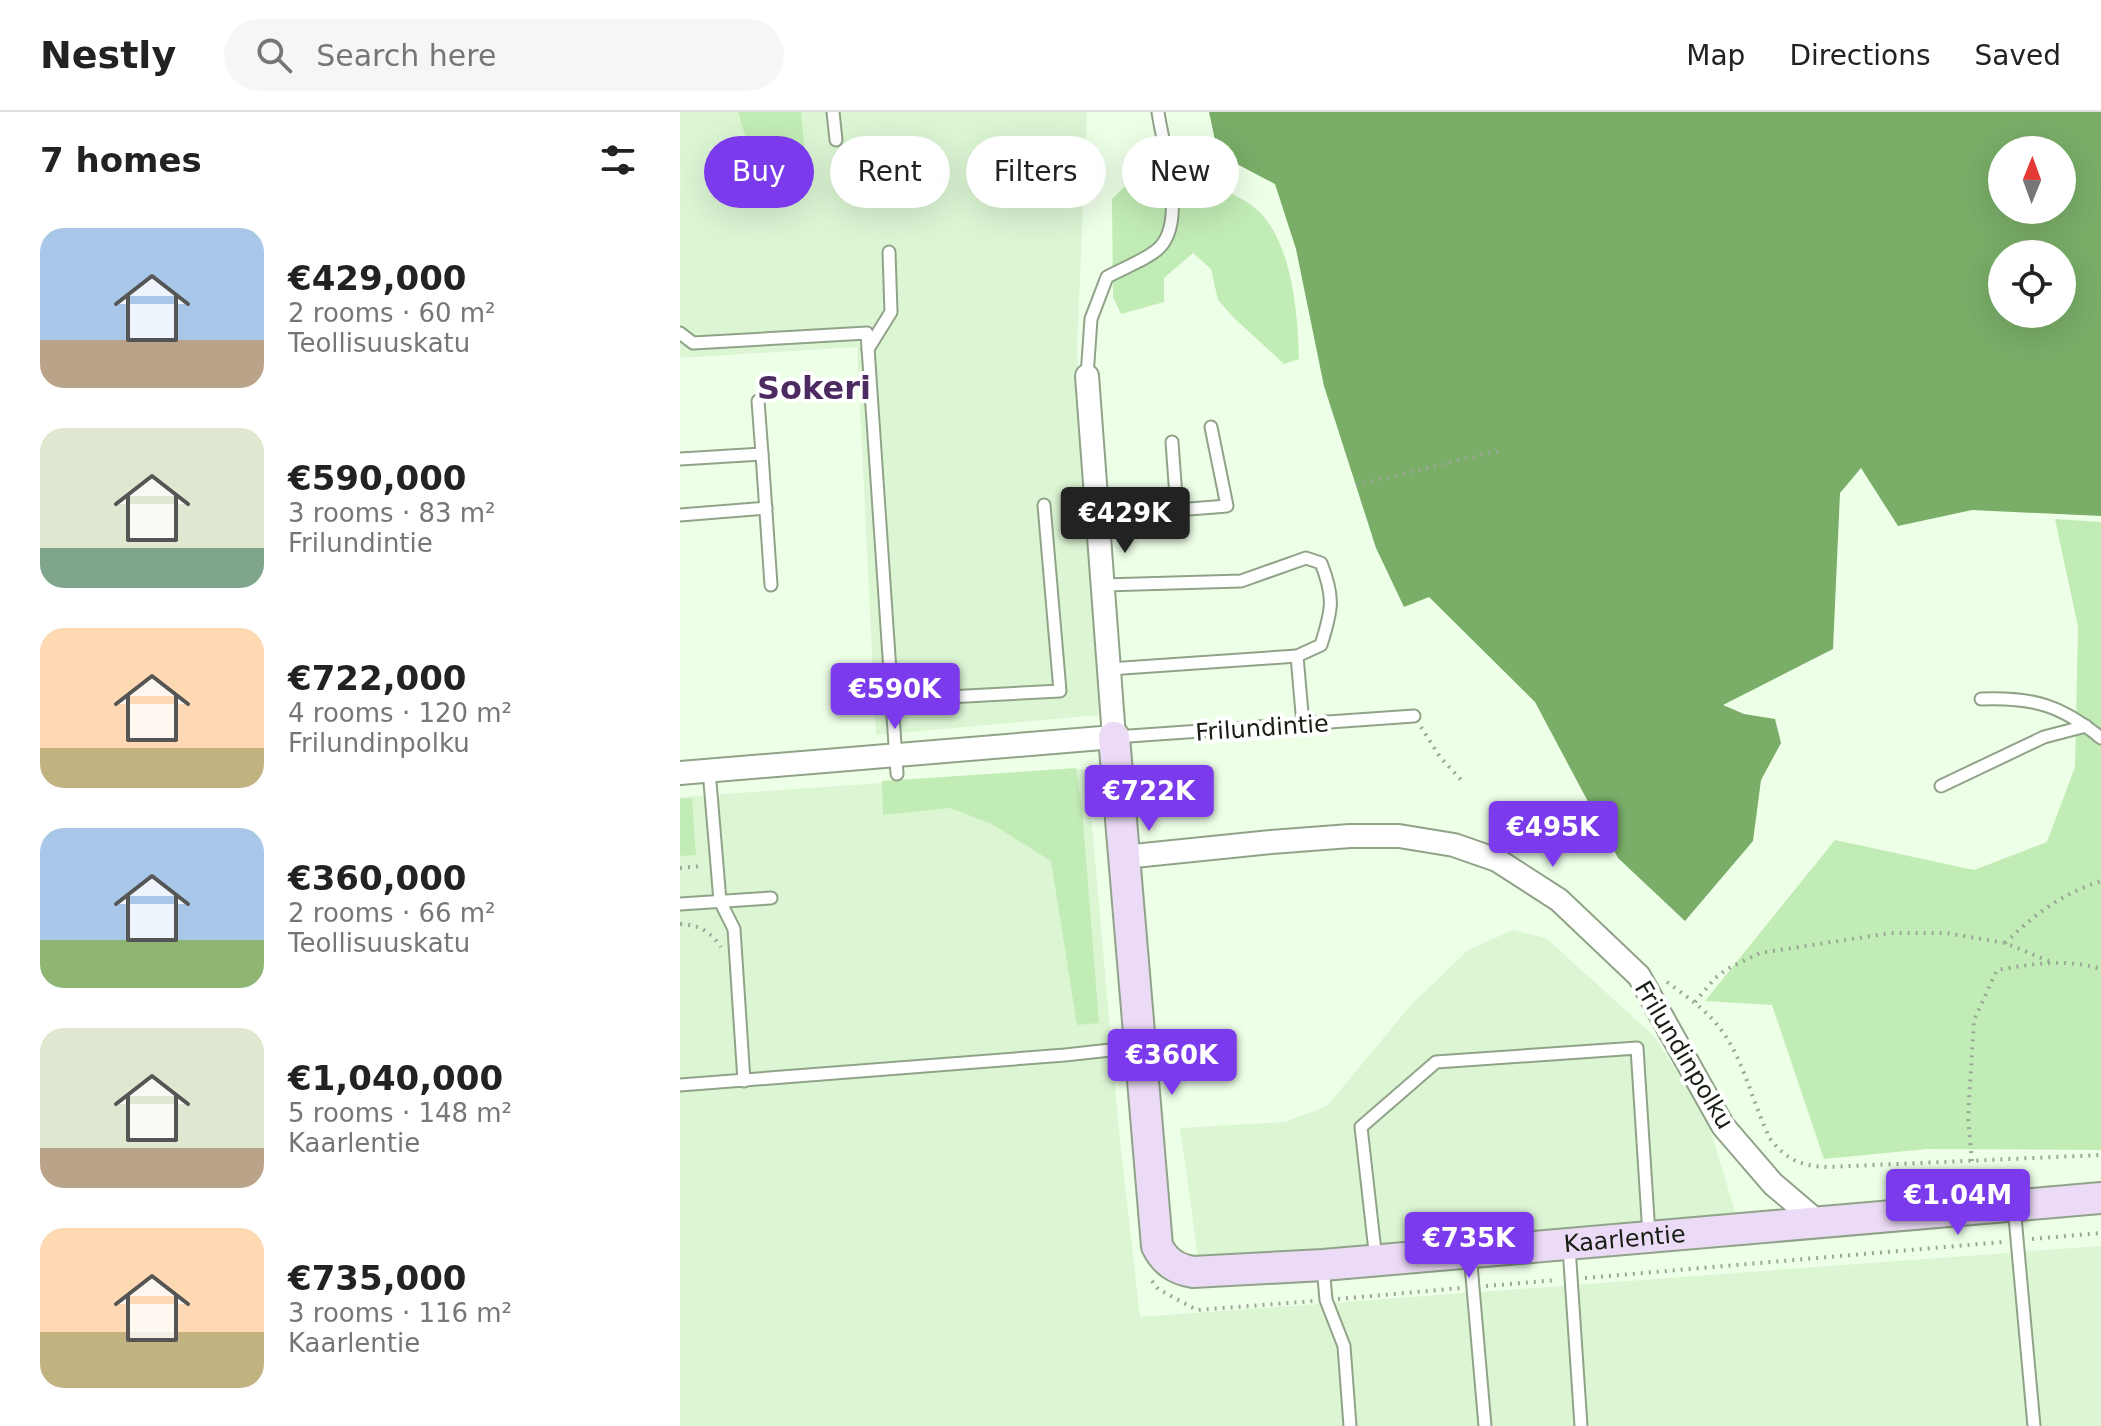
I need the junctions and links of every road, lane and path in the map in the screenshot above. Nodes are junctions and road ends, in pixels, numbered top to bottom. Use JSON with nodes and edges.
{"nodes":[{"id":1,"x":833,"y":112,"type":"edge"},
{"id":2,"x":1158,"y":112,"type":"edge"},
{"id":3,"x":836,"y":136,"type":"edge"},
{"id":4,"x":889,"y":252,"type":"dead end"},
{"id":5,"x":680,"y":333,"type":"edge"},
{"id":6,"x":868,"y":349,"type":"junction"},
{"id":7,"x":1087,"y":376,"type":"joint"},
{"id":8,"x":758,"y":401,"type":"dead end"},
{"id":9,"x":1211,"y":427,"type":"dead end"},
{"id":10,"x":1172,"y":442,"type":"dead end"},
{"id":11,"x":1502,"y":450,"type":"dead end"},
{"id":12,"x":762,"y":454,"type":"junction"},
{"id":13,"x":680,"y":459,"type":"edge"},
{"id":14,"x":1356,"y":485,"type":"dead end"},
{"id":15,"x":1044,"y":505,"type":"dead end"},
{"id":16,"x":766,"y":508,"type":"junction"},
{"id":17,"x":1177,"y":510,"type":"junction"},
{"id":18,"x":680,"y":515,"type":"edge"},
{"id":19,"x":1100,"y":528,"type":"junction"},
{"id":20,"x":771,"y":585,"type":"dead end"},
{"id":21,"x":1104,"y":585,"type":"junction"},
{"id":22,"x":1297,"y":656,"type":"junction"},
{"id":23,"x":1109,"y":669,"type":"junction"},
{"id":24,"x":1981,"y":699,"type":"dead end"},
{"id":25,"x":892,"y":700,"type":"junction"},
{"id":26,"x":1414,"y":716,"type":"joint"},
{"id":27,"x":1303,"y":725,"type":"junction"},
{"id":28,"x":2086,"y":726,"type":"junction"},
{"id":29,"x":1114,"y":737,"type":"junction"},
{"id":30,"x":2101,"y":738,"type":"edge"},
{"id":31,"x":896,"y":764,"type":"junction"},
{"id":32,"x":709,"y":770,"type":"junction"},
{"id":33,"x":680,"y":773,"type":"edge"},
{"id":34,"x":1463,"y":782,"type":"dead end"},
{"id":35,"x":1941,"y":786,"type":"dead end"},
{"id":36,"x":1124,"y":857,"type":"junction"},
{"id":37,"x":2101,"y":881,"type":"edge"},
{"id":38,"x":771,"y":898,"type":"dead end"},
{"id":39,"x":720,"y":901,"type":"junction"},
{"id":40,"x":680,"y":904,"type":"edge"},
{"id":41,"x":2005,"y":943,"type":"junction"},
{"id":42,"x":2049,"y":961,"type":"junction"},
{"id":43,"x":2101,"y":969,"type":"edge"},
{"id":44,"x":1694,"y":1002,"type":"dead end"},
{"id":45,"x":1142,"y":1046,"type":"junction"},
{"id":46,"x":744,"y":1081,"type":"junction"},
{"id":47,"x":680,"y":1085,"type":"edge"},
{"id":48,"x":1972,"y":1161,"type":"dead end"},
{"id":49,"x":2101,"y":1198,"type":"edge"},
{"id":50,"x":2013,"y":1206,"type":"junction"},
{"id":51,"x":1820,"y":1224,"type":"junction"},
{"id":52,"x":2101,"y":1233,"type":"edge"},
{"id":53,"x":1649,"y":1237,"type":"junction"},
{"id":54,"x":2017,"y":1240,"type":"junction"},
{"id":55,"x":1569,"y":1244,"type":"junction"},
{"id":56,"x":1469,"y":1253,"type":"junction"},
{"id":57,"x":1376,"y":1261,"type":"junction"},
{"id":58,"x":1323,"y":1265,"type":"junction"},
{"id":59,"x":1149,"y":1277,"type":"dead end"},
{"id":60,"x":1571,"y":1279,"type":"junction"},
{"id":61,"x":1473,"y":1287,"type":"junction"},
{"id":62,"x":1326,"y":1300,"type":"junction"},
{"id":63,"x":1350,"y":1426,"type":"edge"},
{"id":64,"x":1485,"y":1426,"type":"edge"},
{"id":65,"x":1581,"y":1426,"type":"edge"},
{"id":66,"x":2034,"y":1426,"type":"edge"}],
"edges":[{"from":1,"to":3,"type":"lane"},
{"from":2,"to":7,"type":"lane"},
{"from":4,"to":6,"type":"lane"},
{"from":5,"to":6,"type":"lane"},
{"from":6,"to":25,"type":"lane"},
{"from":7,"to":19,"type":"street"},
{"from":8,"to":12,"type":"lane"},
{"from":9,"to":17,"type":"lane"},
{"from":10,"to":17,"type":"lane"},
{"from":11,"to":14,"type":"path"},
{"from":12,"to":13,"type":"lane"},
{"from":12,"to":16,"type":"lane"},
{"from":15,"to":25,"type":"lane"},
{"from":16,"to":18,"type":"lane"},
{"from":16,"to":20,"type":"lane"},
{"from":17,"to":19,"type":"lane"},
{"from":19,"to":21,"type":"street"},
{"from":21,"to":22,"type":"lane"},
{"from":21,"to":23,"type":"street"},
{"from":22,"to":23,"type":"lane"},
{"from":22,"to":27,"type":"lane"},
{"from":23,"to":29,"type":"street"},
{"from":24,"to":28,"type":"lane"},
{"from":25,"to":31,"type":"lane"},
{"from":26,"to":27,"type":"lane","name":"Frilundintie"},
{"from":26,"to":34,"type":"path"},
{"from":27,"to":29,"type":"lane","name":"Frilundintie"},
{"from":28,"to":30,"type":"lane"},
{"from":28,"to":35,"type":"lane"},
{"from":29,"to":31,"type":"street","name":"Frilundintie"},
{"from":29,"to":36,"type":"street"},
{"from":31,"to":32,"type":"street","name":"Frilundintie"},
{"from":32,"to":33,"type":"street","name":"Frilundintie"},
{"from":32,"to":39,"type":"lane"},
{"from":36,"to":45,"type":"street"},
{"from":36,"to":51,"type":"street","name":"Frilundinpolku"},
{"from":37,"to":41,"type":"path"},
{"from":38,"to":39,"type":"lane"},
{"from":39,"to":40,"type":"lane"},
{"from":39,"to":46,"type":"lane"},
{"from":41,"to":42,"type":"path"},
{"from":41,"to":44,"type":"path"},
{"from":42,"to":43,"type":"path"},
{"from":42,"to":48,"type":"path"},
{"from":45,"to":46,"type":"lane"},
{"from":45,"to":58,"type":"street","name":"Kaarlentie"},
{"from":46,"to":47,"type":"lane"},
{"from":49,"to":50,"type":"street","name":"Kaarlentie"},
{"from":50,"to":51,"type":"street","name":"Kaarlentie"},
{"from":50,"to":54,"type":"lane"},
{"from":51,"to":53,"type":"street","name":"Kaarlentie"},
{"from":52,"to":54,"type":"path"},
{"from":53,"to":55,"type":"street","name":"Kaarlentie"},
{"from":53,"to":57,"type":"lane"},
{"from":54,"to":60,"type":"path"},
{"from":54,"to":66,"type":"lane"},
{"from":55,"to":56,"type":"street","name":"Kaarlentie"},
{"from":55,"to":60,"type":"lane"},
{"from":56,"to":57,"type":"street","name":"Kaarlentie"},
{"from":56,"to":61,"type":"lane"},
{"from":57,"to":58,"type":"street","name":"Kaarlentie"},
{"from":58,"to":62,"type":"lane"},
{"from":59,"to":62,"type":"path"},
{"from":60,"to":61,"type":"path"},
{"from":60,"to":65,"type":"lane"},
{"from":61,"to":62,"type":"path"},
{"from":61,"to":64,"type":"lane"},
{"from":62,"to":63,"type":"lane"}]}
